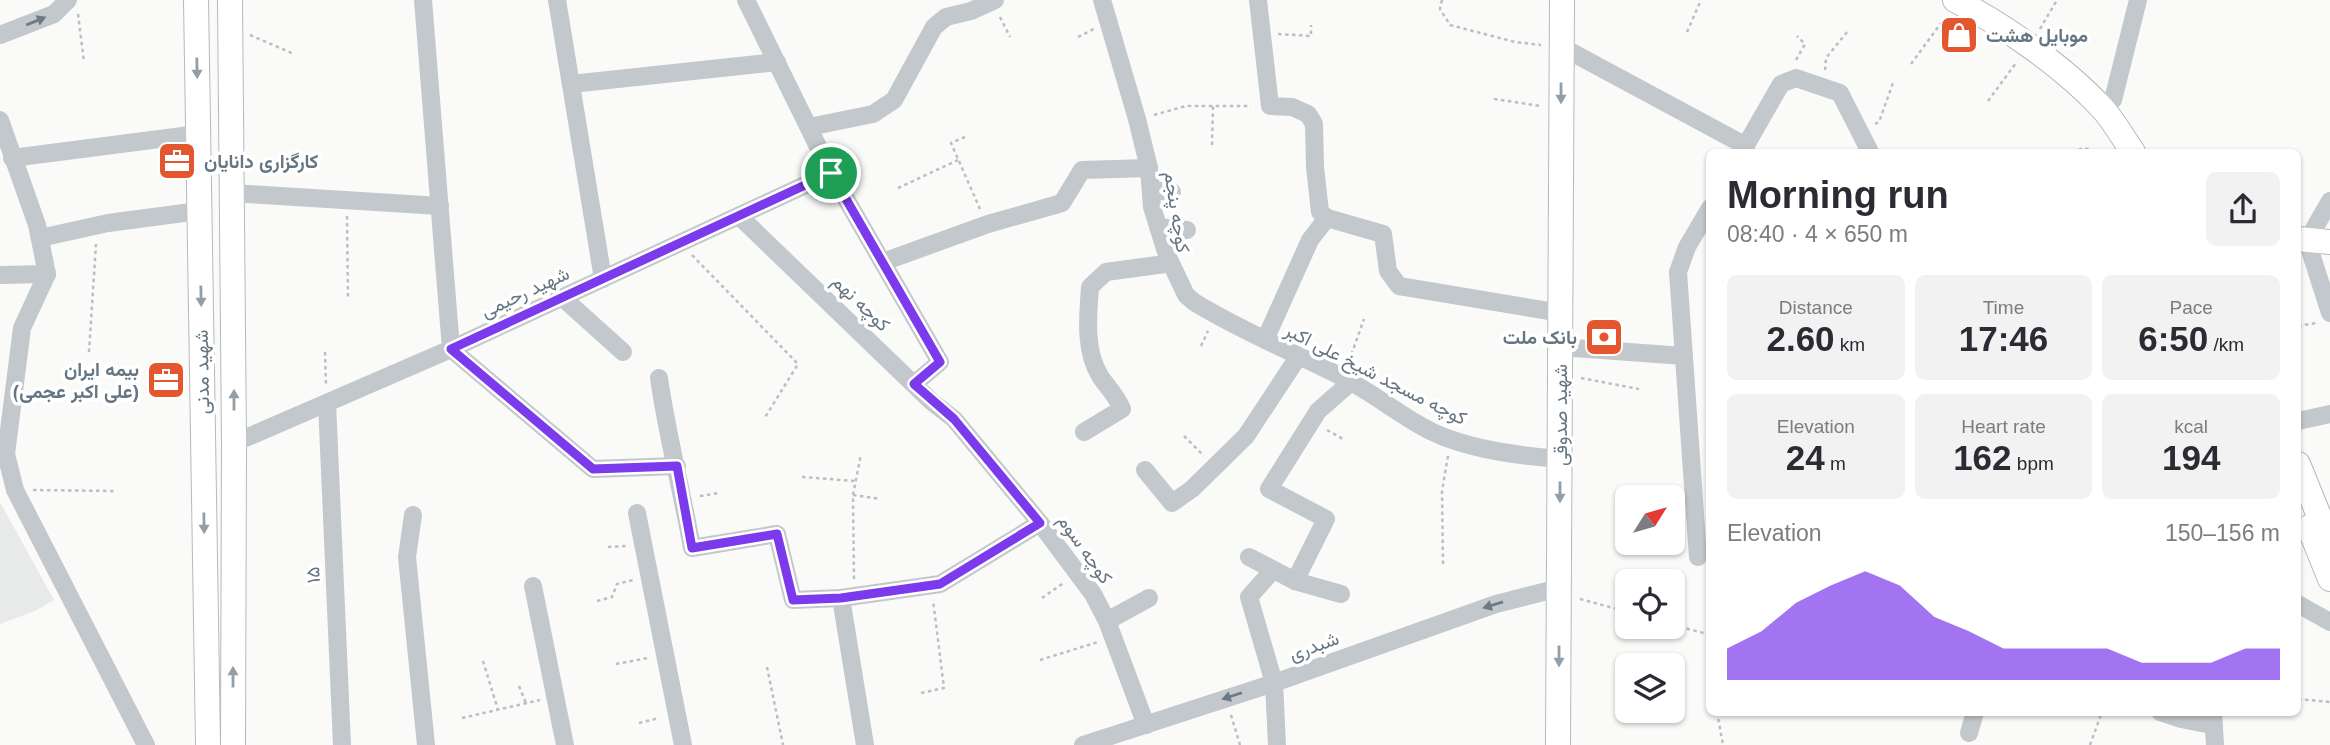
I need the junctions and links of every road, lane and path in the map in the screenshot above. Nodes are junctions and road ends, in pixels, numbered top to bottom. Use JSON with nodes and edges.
{"nodes":[{"id":1,"x":196,"y":0,"type":"edge"},
{"id":2,"x":230,"y":0,"type":"edge"},
{"id":3,"x":423,"y":0,"type":"edge"},
{"id":4,"x":557,"y":0,"type":"edge"},
{"id":5,"x":746,"y":0,"type":"edge"},
{"id":6,"x":1102,"y":0,"type":"edge"},
{"id":7,"x":1258,"y":0,"type":"edge"},
{"id":8,"x":1442,"y":0,"type":"edge"},
{"id":9,"x":1562,"y":0,"type":"edge"},
{"id":10,"x":1701,"y":0,"type":"edge"},
{"id":11,"x":1984,"y":0,"type":"edge"},
{"id":12,"x":2057,"y":0,"type":"edge"},
{"id":13,"x":2138,"y":0,"type":"edge"},
{"id":14,"x":1956,"y":1,"type":"edge"},
{"id":15,"x":987,"y":4,"type":"edge"},
{"id":16,"x":73,"y":6,"type":"edge"},
{"id":17,"x":1311,"y":25,"type":"dead end"},
{"id":18,"x":231,"y":26,"type":"junction"},
{"id":19,"x":1687,"y":32,"type":"dead end"},
{"id":20,"x":1847,"y":32,"type":"dead end"},
{"id":21,"x":1261,"y":33,"type":"junction"},
{"id":22,"x":0,"y":35,"type":"edge"},
{"id":23,"x":1797,"y":36,"type":"dead end"},
{"id":24,"x":1010,"y":37,"type":"dead end"},
{"id":25,"x":2032,"y":40,"type":"junction"},
{"id":26,"x":1562,"y":47,"type":"junction"},
{"id":27,"x":294,"y":54,"type":"dead end"},
{"id":28,"x":83,"y":62,"type":"dead end"},
{"id":29,"x":777,"y":62,"type":"junction"},
{"id":30,"x":1911,"y":64,"type":"dead end"},
{"id":31,"x":1893,"y":83,"type":"dead end"},
{"id":32,"x":571,"y":84,"type":"junction"},
{"id":33,"x":1781,"y":84,"type":"junction"},
{"id":34,"x":1823,"y":87,"type":"junction"},
{"id":35,"x":1494,"y":99,"type":"dead end"},
{"id":36,"x":2113,"y":100,"type":"junction"},
{"id":37,"x":1988,"y":102,"type":"dead end"},
{"id":38,"x":1213,"y":105,"type":"junction"},
{"id":39,"x":1270,"y":106,"type":"junction"},
{"id":40,"x":1561,"y":109,"type":"junction"},
{"id":41,"x":1138,"y":119,"type":"junction"},
{"id":42,"x":0,"y":120,"type":"edge"},
{"id":43,"x":809,"y":127,"type":"junction"},
{"id":44,"x":1860,"y":132,"type":"junction"},
{"id":45,"x":198,"y":134,"type":"junction"},
{"id":46,"x":965,"y":137,"type":"dead end"},
{"id":47,"x":1212,"y":145,"type":"dead end"},
{"id":48,"x":1744,"y":149,"type":"edge"},
{"id":49,"x":1868,"y":149,"type":"edge"},
{"id":50,"x":2131,"y":149,"type":"edge"},
{"id":51,"x":2148,"y":149,"type":"edge"},
{"id":52,"x":12,"y":158,"type":"junction"},
{"id":53,"x":958,"y":160,"type":"junction"},
{"id":54,"x":1149,"y":168,"type":"junction"},
{"id":55,"x":831,"y":173,"type":"junction"},
{"id":56,"x":898,"y":188,"type":"dead end"},
{"id":57,"x":1151,"y":190,"type":"junction"},
{"id":58,"x":232,"y":192,"type":"junction"},
{"id":59,"x":1172,"y":192,"type":"dead end"},
{"id":60,"x":346,"y":199,"type":"junction"},
{"id":61,"x":2330,"y":201,"type":"edge"},
{"id":62,"x":440,"y":206,"type":"junction"},
{"id":63,"x":199,"y":211,"type":"junction"},
{"id":64,"x":1706,"y":215,"type":"edge"},
{"id":65,"x":740,"y":216,"type":"junction"},
{"id":66,"x":1327,"y":218,"type":"junction"},
{"id":67,"x":988,"y":224,"type":"junction"},
{"id":68,"x":97,"y":225,"type":"junction"},
{"id":69,"x":1158,"y":227,"type":"junction"},
{"id":70,"x":1187,"y":230,"type":"dead end"},
{"id":71,"x":40,"y":238,"type":"junction"},
{"id":72,"x":2311,"y":241,"type":"edge"},
{"id":73,"x":680,"y":243,"type":"junction"},
{"id":74,"x":1167,"y":256,"type":"junction"},
{"id":75,"x":883,"y":262,"type":"junction"},
{"id":76,"x":47,"y":274,"type":"junction"},
{"id":77,"x":0,"y":275,"type":"edge"},
{"id":78,"x":603,"y":279,"type":"junction"},
{"id":79,"x":348,"y":298,"type":"dead end"},
{"id":80,"x":563,"y":298,"type":"junction"},
{"id":81,"x":1560,"y":313,"type":"junction"},
{"id":82,"x":2325,"y":318,"type":"edge"},
{"id":83,"x":1364,"y":319,"type":"dead end"},
{"id":84,"x":2301,"y":325,"type":"edge"},
{"id":85,"x":1265,"y":340,"type":"junction"},
{"id":86,"x":1560,"y":347,"type":"junction"},
{"id":87,"x":451,"y":349,"type":"junction"},
{"id":88,"x":89,"y":352,"type":"dead end"},
{"id":89,"x":325,"y":352,"type":"dead end"},
{"id":90,"x":622,"y":352,"type":"dead end"},
{"id":91,"x":1684,"y":356,"type":"junction"},
{"id":92,"x":1298,"y":357,"type":"junction"},
{"id":93,"x":1560,"y":375,"type":"junction"},
{"id":94,"x":659,"y":378,"type":"dead end"},
{"id":95,"x":1347,"y":380,"type":"junction"},
{"id":96,"x":914,"y":384,"type":"junction"},
{"id":97,"x":1639,"y":388,"type":"dead end"},
{"id":98,"x":327,"y":403,"type":"junction"},
{"id":99,"x":2330,"y":414,"type":"edge"},
{"id":100,"x":764,"y":419,"type":"dead end"},
{"id":101,"x":954,"y":419,"type":"joint"},
{"id":102,"x":2301,"y":420,"type":"edge"},
{"id":103,"x":1084,"y":432,"type":"dead end"},
{"id":104,"x":1184,"y":436,"type":"dead end"},
{"id":105,"x":1451,"y":439,"type":"junction"},
{"id":106,"x":234,"y":443,"type":"junction"},
{"id":107,"x":861,"y":454,"type":"dead end"},
{"id":108,"x":1560,"y":459,"type":"junction"},
{"id":109,"x":677,"y":466,"type":"junction"},
{"id":110,"x":1216,"y":466,"type":"junction"},
{"id":111,"x":1145,"y":470,"type":"dead end"},
{"id":112,"x":2301,"y":471,"type":"edge"},
{"id":113,"x":802,"y":477,"type":"dead end"},
{"id":114,"x":856,"y":481,"type":"junction"},
{"id":115,"x":15,"y":490,"type":"junction"},
{"id":116,"x":114,"y":491,"type":"dead end"},
{"id":117,"x":719,"y":492,"type":"dead end"},
{"id":118,"x":853,"y":495,"type":"junction"},
{"id":119,"x":683,"y":499,"type":"junction"},
{"id":120,"x":880,"y":499,"type":"dead end"},
{"id":121,"x":2301,"y":508,"type":"edge"},
{"id":122,"x":638,"y":513,"type":"dead end"},
{"id":123,"x":413,"y":515,"type":"dead end"},
{"id":124,"x":1040,"y":523,"type":"junction"},
{"id":125,"x":2330,"y":543,"type":"edge"},
{"id":126,"x":1249,"y":557,"type":"dead end"},
{"id":127,"x":1698,"y":557,"type":"dead end"},
{"id":128,"x":1443,"y":564,"type":"dead end"},
{"id":129,"x":1273,"y":570,"type":"junction"},
{"id":130,"x":1078,"y":573,"type":"junction"},
{"id":131,"x":650,"y":576,"type":"junction"},
{"id":132,"x":2330,"y":579,"type":"edge"},
{"id":133,"x":1295,"y":581,"type":"junction"},
{"id":134,"x":932,"y":585,"type":"junction"},
{"id":135,"x":533,"y":586,"type":"dead end"},
{"id":136,"x":1559,"y":592,"type":"junction"},
{"id":137,"x":1341,"y":594,"type":"dead end"},
{"id":138,"x":847,"y":597,"type":"junction"},
{"id":139,"x":1042,"y":598,"type":"dead end"},
{"id":140,"x":1149,"y":598,"type":"dead end"},
{"id":141,"x":597,"y":601,"type":"dead end"},
{"id":142,"x":2301,"y":606,"type":"edge"},
{"id":143,"x":1615,"y":609,"type":"edge"},
{"id":144,"x":2330,"y":622,"type":"edge"},
{"id":145,"x":1685,"y":628,"type":"edge"},
{"id":146,"x":1110,"y":629,"type":"junction"},
{"id":147,"x":1706,"y":633,"type":"edge"},
{"id":148,"x":665,"y":654,"type":"junction"},
{"id":149,"x":1040,"y":660,"type":"dead end"},
{"id":150,"x":483,"y":661,"type":"dead end"},
{"id":151,"x":616,"y":664,"type":"dead end"},
{"id":152,"x":768,"y":667,"type":"dead end"},
{"id":153,"x":1273,"y":683,"type":"junction"},
{"id":154,"x":519,"y":685,"type":"dead end"},
{"id":155,"x":921,"y":694,"type":"dead end"},
{"id":156,"x":555,"y":696,"type":"junction"},
{"id":157,"x":1226,"y":699,"type":"junction"},
{"id":158,"x":2301,"y":699,"type":"edge"},
{"id":159,"x":2330,"y":702,"type":"edge"},
{"id":160,"x":526,"y":703,"type":"junction"},
{"id":161,"x":498,"y":710,"type":"junction"},
{"id":162,"x":677,"y":713,"type":"junction"},
{"id":163,"x":1718,"y":716,"type":"edge"},
{"id":164,"x":1974,"y":716,"type":"edge"},
{"id":165,"x":2101,"y":716,"type":"edge"},
{"id":166,"x":2172,"y":716,"type":"edge"},
{"id":167,"x":462,"y":718,"type":"dead end"},
{"id":168,"x":2213,"y":718,"type":"edge"},
{"id":169,"x":639,"y":723,"type":"dead end"},
{"id":170,"x":1146,"y":725,"type":"junction"},
{"id":171,"x":1969,"y":733,"type":"dead end"},
{"id":172,"x":146,"y":745,"type":"edge"},
{"id":173,"x":208,"y":745,"type":"edge"},
{"id":174,"x":233,"y":745,"type":"edge"},
{"id":175,"x":342,"y":745,"type":"edge"},
{"id":176,"x":426,"y":745,"type":"edge"},
{"id":177,"x":565,"y":745,"type":"edge"},
{"id":178,"x":683,"y":745,"type":"edge"},
{"id":179,"x":783,"y":745,"type":"edge"},
{"id":180,"x":864,"y":745,"type":"edge"},
{"id":181,"x":1083,"y":745,"type":"edge"},
{"id":182,"x":1240,"y":745,"type":"edge"},
{"id":183,"x":1277,"y":745,"type":"edge"},
{"id":184,"x":1558,"y":745,"type":"edge"},
{"id":185,"x":1723,"y":745,"type":"edge"},
{"id":186,"x":2090,"y":745,"type":"edge"},
{"id":187,"x":2215,"y":745,"type":"edge"}],
"edges":[{"from":1,"to":45,"type":"main road","name":"شهید مدنی","one_way":true},
{"from":2,"to":18,"type":"main road","name":"شهید مدنی"},
{"from":3,"to":62,"type":"street"},
{"from":4,"to":32,"type":"street"},
{"from":5,"to":29,"type":"street"},
{"from":6,"to":41,"type":"street","name":"کوچه پنجم"},
{"from":7,"to":21,"type":"street"},
{"from":8,"to":26,"type":"path"},
{"from":9,"to":26,"type":"main road","name":"شهید صدوقی"},
{"from":10,"to":19,"type":"path"},
{"from":11,"to":25,"type":"main road"},
{"from":12,"to":25,"type":"path"},
{"from":13,"to":36,"type":"street"},
{"from":14,"to":25,"type":"main road"},
{"from":14,"to":30,"type":"path"},
{"from":15,"to":24,"type":"path"},
{"from":15,"to":43,"type":"street"},
{"from":22,"to":16,"type":"street","one_way":true},
{"from":16,"to":28,"type":"path"},
{"from":17,"to":21,"type":"path"},
{"from":18,"to":27,"type":"path"},
{"from":18,"to":58,"type":"main road","name":"شهید مدنی"},
{"from":20,"to":34,"type":"path"},
{"from":21,"to":39,"type":"street"},
{"from":23,"to":33,"type":"path"},
{"from":25,"to":36,"type":"main road"},
{"from":25,"to":37,"type":"path"},
{"from":25,"to":50,"type":"main road"},
{"from":26,"to":40,"type":"main road","name":"شهید صدوقی","one_way":true},
{"from":26,"to":48,"type":"street"},
{"from":29,"to":32,"type":"street"},
{"from":29,"to":43,"type":"street"},
{"from":31,"to":44,"type":"path"},
{"from":32,"to":78,"type":"street"},
{"from":33,"to":34,"type":"street"},
{"from":33,"to":48,"type":"street"},
{"from":34,"to":44,"type":"street"},
{"from":35,"to":40,"type":"path"},
{"from":36,"to":51,"type":"main road"},
{"from":38,"to":39,"type":"path"},
{"from":38,"to":41,"type":"path"},
{"from":38,"to":47,"type":"path"},
{"from":39,"to":66,"type":"street"},
{"from":40,"to":81,"type":"main road","name":"شهید صدوقی"},
{"from":41,"to":54,"type":"street","name":"کوچه پنجم"},
{"from":42,"to":52,"type":"street"},
{"from":43,"to":55,"type":"street"},
{"from":44,"to":49,"type":"street"},
{"from":45,"to":52,"type":"street"},
{"from":45,"to":63,"type":"main road","name":"شهید مدنی"},
{"from":46,"to":53,"type":"path"},
{"from":52,"to":71,"type":"street"},
{"from":53,"to":56,"type":"path"},
{"from":53,"to":67,"type":"path"},
{"from":54,"to":57,"type":"street","name":"کوچه پنجم"},
{"from":54,"to":67,"type":"street"},
{"from":55,"to":65,"type":"street","name":"شهید رحیمی"},
{"from":55,"to":75,"type":"street"},
{"from":57,"to":59,"type":"street"},
{"from":57,"to":69,"type":"street","name":"کوچه پنجم"},
{"from":58,"to":60,"type":"street"},
{"from":106,"to":58,"type":"main road","name":"شهید مدنی","one_way":true},
{"from":60,"to":62,"type":"street"},
{"from":60,"to":79,"type":"path"},
{"from":61,"to":72,"type":"street"},
{"from":62,"to":87,"type":"street"},
{"from":63,"to":68,"type":"street"},
{"from":63,"to":173,"type":"main road","name":"شهید مدنی","one_way":true},
{"from":64,"to":91,"type":"street"},
{"from":65,"to":73,"type":"street","name":"شهید رحیمی"},
{"from":65,"to":96,"type":"street","name":"کوچه نهم"},
{"from":66,"to":81,"type":"street"},
{"from":66,"to":85,"type":"street"},
{"from":67,"to":75,"type":"street"},
{"from":68,"to":71,"type":"street"},
{"from":68,"to":88,"type":"path"},
{"from":69,"to":70,"type":"street"},
{"from":69,"to":74,"type":"street","name":"کوچه پنجم"},
{"from":71,"to":76,"type":"street"},
{"from":72,"to":82,"type":"street"},
{"from":73,"to":78,"type":"street","name":"شهید رحیمی"},
{"from":73,"to":100,"type":"path"},
{"from":74,"to":85,"type":"street","name":"کوچه مسجد شیخ علی اکبر"},
{"from":74,"to":103,"type":"street","name":"کوچه پنجم"},
{"from":75,"to":96,"type":"street"},
{"from":76,"to":77,"type":"street"},
{"from":76,"to":115,"type":"street"},
{"from":78,"to":80,"type":"street","name":"شهید رحیمی"},
{"from":80,"to":87,"type":"street","name":"شهید رحیمی"},
{"from":80,"to":90,"type":"street"},
{"from":81,"to":86,"type":"main road","name":"شهید صدوقی"},
{"from":82,"to":84,"type":"path"},
{"from":83,"to":95,"type":"path"},
{"from":85,"to":92,"type":"street","name":"کوچه مسجد شیخ علی اکبر"},
{"from":86,"to":91,"type":"street"},
{"from":86,"to":93,"type":"main road","name":"شهید صدوقی"},
{"from":87,"to":98,"type":"street","name":"شهید رحیمی"},
{"from":87,"to":109,"type":"street"},
{"from":89,"to":98,"type":"path"},
{"from":91,"to":127,"type":"street"},
{"from":92,"to":95,"type":"street","name":"کوچه مسجد شیخ علی اکبر"},
{"from":92,"to":110,"type":"street"},
{"from":93,"to":97,"type":"path"},
{"from":93,"to":108,"type":"main road","name":"شهید صدوقی"},
{"from":94,"to":109,"type":"street"},
{"from":95,"to":105,"type":"street","name":"کوچه مسجد شیخ علی اکبر"},
{"from":95,"to":133,"type":"street"},
{"from":96,"to":101,"type":"street","name":"کوچه نهم"},
{"from":98,"to":106,"type":"street","name":"شهید رحیمی"},
{"from":98,"to":175,"type":"street","name":"۱۵"},
{"from":99,"to":102,"type":"street"},
{"from":101,"to":124,"type":"street","name":"کوچه سوم"},
{"from":104,"to":110,"type":"path"},
{"from":105,"to":108,"type":"street","name":"کوچه مسجد شیخ علی اکبر"},
{"from":105,"to":128,"type":"path"},
{"from":174,"to":106,"type":"main road","name":"شهید مدنی","one_way":true},
{"from":107,"to":114,"type":"path"},
{"from":108,"to":136,"type":"main road","name":"شهید صدوقی","one_way":true},
{"from":109,"to":119,"type":"street"},
{"from":110,"to":111,"type":"street"},
{"from":112,"to":125,"type":"main road"},
{"from":113,"to":114,"type":"path"},
{"from":114,"to":118,"type":"path"},
{"from":115,"to":116,"type":"path"},
{"from":115,"to":172,"type":"street"},
{"from":117,"to":119,"type":"path"},
{"from":118,"to":120,"type":"path"},
{"from":118,"to":138,"type":"path"},
{"from":119,"to":138,"type":"street"},
{"from":121,"to":132,"type":"main road"},
{"from":122,"to":131,"type":"street"},
{"from":123,"to":176,"type":"street"},
{"from":124,"to":130,"type":"street","name":"کوچه سوم"},
{"from":124,"to":134,"type":"street"},
{"from":126,"to":129,"type":"street"},
{"from":129,"to":133,"type":"street"},
{"from":129,"to":153,"type":"street"},
{"from":130,"to":139,"type":"path"},
{"from":130,"to":146,"type":"street","name":"کوچه سوم"},
{"from":131,"to":141,"type":"path"},
{"from":131,"to":148,"type":"street"},
{"from":133,"to":137,"type":"street"},
{"from":134,"to":138,"type":"street"},
{"from":134,"to":155,"type":"path"},
{"from":135,"to":156,"type":"street"},
{"from":136,"to":143,"type":"path"},
{"from":136,"to":153,"type":"street","name":"شبدری","one_way":true},
{"from":136,"to":184,"type":"main road","name":"شهید صدوقی","one_way":true},
{"from":138,"to":180,"type":"street"},
{"from":140,"to":146,"type":"street"},
{"from":142,"to":144,"type":"street"},
{"from":145,"to":147,"type":"path"},
{"from":146,"to":149,"type":"path"},
{"from":146,"to":170,"type":"street","name":"کوچه سوم"},
{"from":148,"to":151,"type":"path"},
{"from":148,"to":162,"type":"street"},
{"from":150,"to":161,"type":"path"},
{"from":152,"to":179,"type":"path"},
{"from":153,"to":157,"type":"street","name":"شبدری","one_way":true},
{"from":153,"to":183,"type":"street"},
{"from":154,"to":160,"type":"path"},
{"from":156,"to":160,"type":"path"},
{"from":156,"to":177,"type":"street"},
{"from":157,"to":170,"type":"street","name":"شبدری"},
{"from":157,"to":182,"type":"path"},
{"from":158,"to":159,"type":"path"},
{"from":160,"to":161,"type":"path"},
{"from":161,"to":167,"type":"path"},
{"from":162,"to":169,"type":"path"},
{"from":162,"to":178,"type":"street"},
{"from":163,"to":185,"type":"path"},
{"from":164,"to":171,"type":"street"},
{"from":165,"to":186,"type":"path"},
{"from":166,"to":168,"type":"street"},
{"from":168,"to":187,"type":"street"},
{"from":170,"to":181,"type":"street","name":"شبدری"}]}
